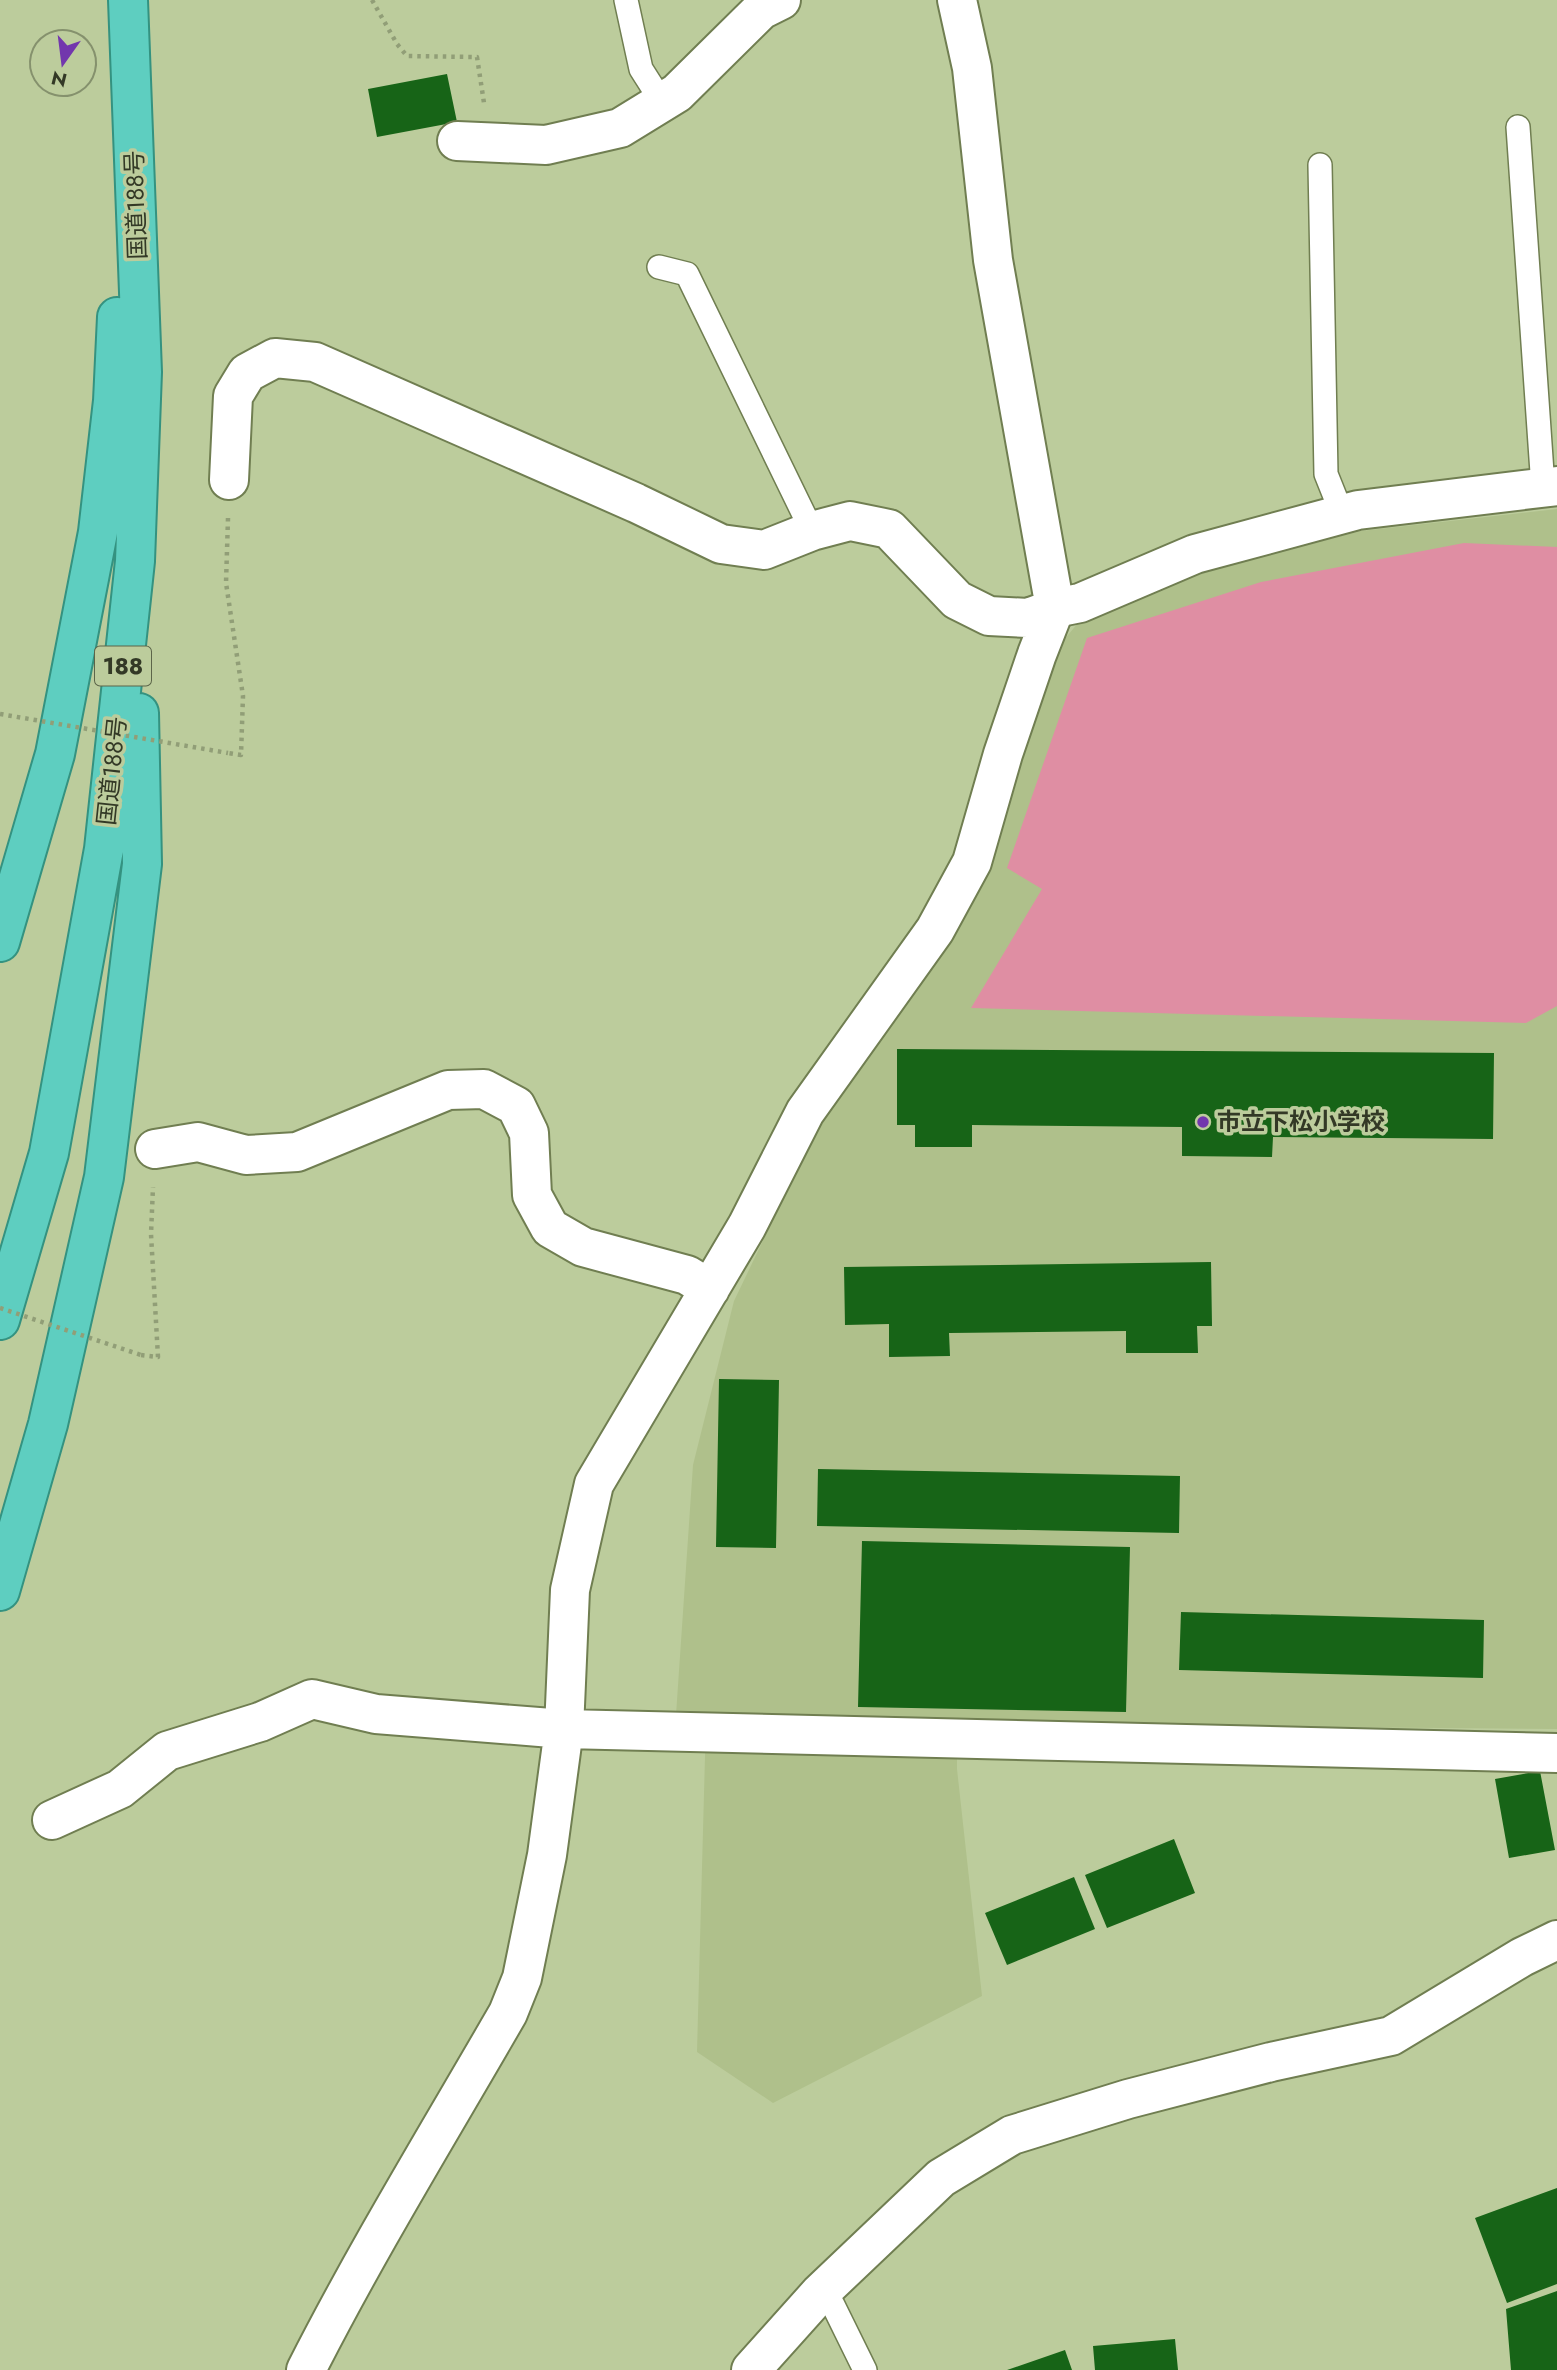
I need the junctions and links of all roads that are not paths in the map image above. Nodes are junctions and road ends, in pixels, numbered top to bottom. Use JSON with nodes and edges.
{"nodes":[{"id":1,"x":626,"y":0,"type":"edge"},
{"id":2,"x":781,"y":0,"type":"edge"},
{"id":3,"x":957,"y":0,"type":"edge"},
{"id":4,"x":130,"y":18,"type":"edge"},
{"id":5,"x":662,"y":102,"type":"junction"},
{"id":6,"x":1518,"y":127,"type":"dead end"},
{"id":7,"x":474,"y":141,"type":"road end"},
{"id":8,"x":1320,"y":165,"type":"dead end"},
{"id":9,"x":659,"y":267,"type":"dead end"},
{"id":10,"x":229,"y":480,"type":"road end"},
{"id":11,"x":1550,"y":486,"type":"edge"},
{"id":12,"x":1342,"y":514,"type":"junction"},
{"id":13,"x":812,"y":531,"type":"junction"},
{"id":14,"x":135,"y":561,"type":"junction"},
{"id":15,"x":1055,"y":608,"type":"junction"},
{"id":16,"x":0,"y":942,"type":"edge"},
{"id":17,"x":155,"y":1149,"type":"road end"},
{"id":18,"x":710,"y":1289,"type":"junction"},
{"id":19,"x":0,"y":1321,"type":"edge"},
{"id":20,"x":0,"y":1591,"type":"edge"},
{"id":21,"x":564,"y":1729,"type":"junction"},
{"id":22,"x":1557,"y":1753,"type":"edge"},
{"id":23,"x":52,"y":1820,"type":"dead end"},
{"id":24,"x":1557,"y":1940,"type":"edge"},
{"id":25,"x":820,"y":2293,"type":"junction"},
{"id":26,"x":306,"y":2370,"type":"edge"},
{"id":27,"x":751,"y":2370,"type":"edge"},
{"id":28,"x":865,"y":2370,"type":"edge"}],
"edges":[{"from":1,"to":5,"type":"lane"},
{"from":2,"to":5,"type":"street"},
{"from":3,"to":15,"type":"street"},
{"from":4,"to":14,"type":"highway","name":"国道188号","number":"188"},
{"from":4,"to":16,"type":"highway"},
{"from":5,"to":7,"type":"street"},
{"from":6,"to":11,"type":"lane"},
{"from":8,"to":12,"type":"lane"},
{"from":9,"to":13,"type":"lane"},
{"from":10,"to":13,"type":"street"},
{"from":11,"to":12,"type":"street"},
{"from":12,"to":15,"type":"street"},
{"from":13,"to":15,"type":"street"},
{"from":14,"to":19,"type":"highway","name":"国道188号","number":"188"},
{"from":14,"to":20,"type":"highway"},
{"from":15,"to":18,"type":"street"},
{"from":17,"to":18,"type":"street"},
{"from":18,"to":21,"type":"street"},
{"from":21,"to":22,"type":"street"},
{"from":21,"to":23,"type":"street"},
{"from":21,"to":26,"type":"street"},
{"from":24,"to":25,"type":"street"},
{"from":25,"to":27,"type":"street"},
{"from":25,"to":28,"type":"lane"}]}
